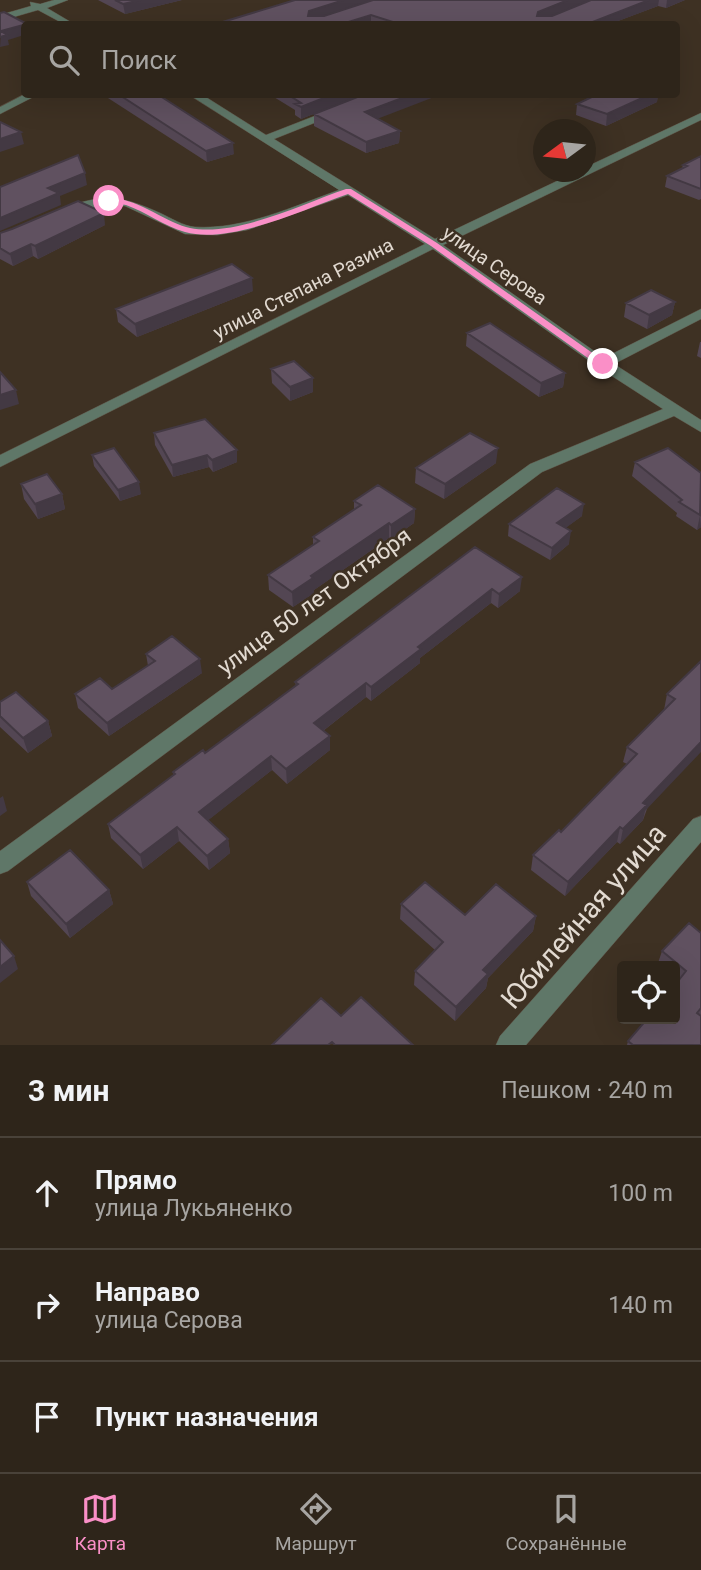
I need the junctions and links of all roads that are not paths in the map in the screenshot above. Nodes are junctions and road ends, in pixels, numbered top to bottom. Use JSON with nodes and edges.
{"nodes":[{"id":1,"x":25,"y":0,"type":"edge"},
{"id":2,"x":64,"y":0,"type":"edge"},
{"id":3,"x":38,"y":7,"type":"junction"},
{"id":4,"x":0,"y":18,"type":"edge"},
{"id":5,"x":64,"y":21,"type":"edge"},
{"id":6,"x":26,"y":98,"type":"edge"},
{"id":7,"x":199,"y":98,"type":"edge"},
{"id":8,"x":372,"y":98,"type":"edge"},
{"id":9,"x":0,"y":111,"type":"edge"},
{"id":10,"x":701,"y":116,"type":"edge"},
{"id":11,"x":265,"y":139,"type":"junction"},
{"id":12,"x":349,"y":191,"type":"junction"},
{"id":13,"x":48,"y":219,"type":"edge"},
{"id":14,"x":434,"y":244,"type":"junction"},
{"id":15,"x":701,"y":313,"type":"edge"},
{"id":16,"x":603,"y":364,"type":"junction"},
{"id":17,"x":675,"y":410,"type":"junction"},
{"id":18,"x":701,"y":427,"type":"edge"},
{"id":19,"x":0,"y":462,"type":"edge"},
{"id":20,"x":701,"y":826,"type":"edge"},
{"id":21,"x":0,"y":864,"type":"edge"},
{"id":22,"x":509,"y":1045,"type":"edge"}],
"edges":[{"from":1,"to":3,"type":"street"},
{"from":2,"to":3,"type":"street"},
{"from":3,"to":4,"type":"street"},
{"from":3,"to":5,"type":"street"},
{"from":6,"to":9,"type":"street"},
{"from":7,"to":11,"type":"street","name":"улица Серова"},
{"from":8,"to":11,"type":"street"},
{"from":10,"to":14,"type":"street","name":"улица Степана Разина"},
{"from":11,"to":12,"type":"street","name":"улица Серова"},
{"from":12,"to":13,"type":"street"},
{"from":12,"to":14,"type":"street","name":"улица Серова"},
{"from":14,"to":16,"type":"street","name":"улица Серова"},
{"from":14,"to":19,"type":"street","name":"улица Степана Разина"},
{"from":15,"to":16,"type":"street"},
{"from":16,"to":17,"type":"street","name":"улица Серова"},
{"from":17,"to":18,"type":"street","name":"улица Серова"},
{"from":17,"to":21,"type":"street","name":"улица 50 лет Октября"},
{"from":20,"to":22,"type":"street","name":"Юбилейная улица"}]}
